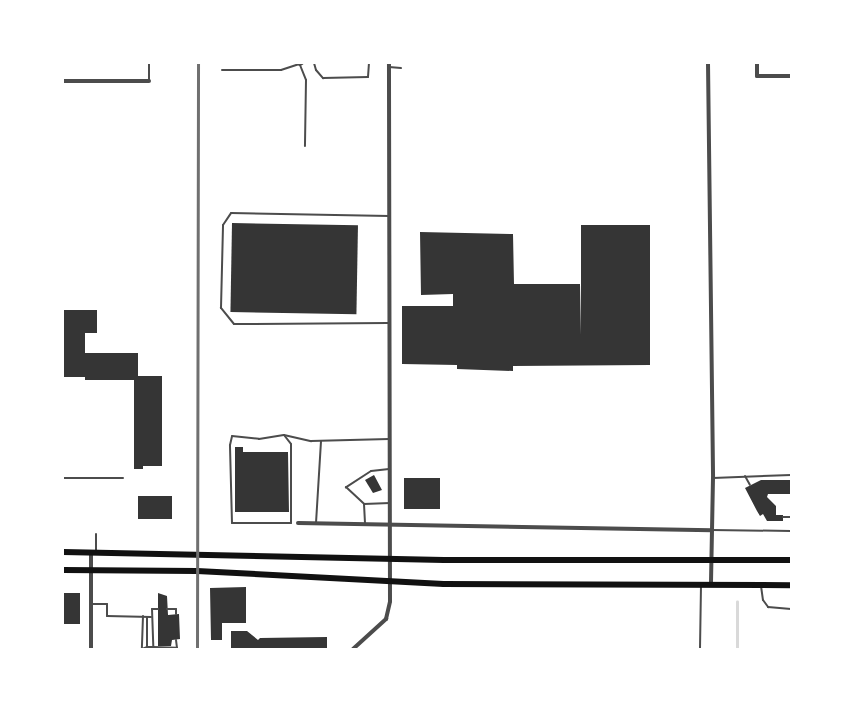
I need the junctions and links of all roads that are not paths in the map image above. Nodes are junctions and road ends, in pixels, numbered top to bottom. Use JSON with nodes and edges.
{"nodes":[{"id":1,"x":149,"y":63,"type":"edge"},
{"id":2,"x":300,"y":63,"type":"edge"},
{"id":3,"x":314,"y":63,"type":"edge"},
{"id":4,"x":369,"y":63,"type":"edge"},
{"id":5,"x":708,"y":63,"type":"edge"},
{"id":6,"x":757,"y":63,"type":"edge"},
{"id":7,"x":389,"y":65,"type":"edge"},
{"id":8,"x":401,"y":68,"type":"dead end"},
{"id":9,"x":222,"y":70,"type":"dead end"},
{"id":10,"x":791,"y":76,"type":"edge"},
{"id":11,"x":63,"y":81,"type":"edge"},
{"id":12,"x":148,"y":82,"type":"joint"},
{"id":13,"x":305,"y":146,"type":"dead end"},
{"id":14,"x":390,"y":216,"type":"junction"},
{"id":15,"x":390,"y":323,"type":"junction"},
{"id":16,"x":284,"y":436,"type":"junction"},
{"id":17,"x":390,"y":439,"type":"junction"},
{"id":18,"x":321,"y":441,"type":"junction"},
{"id":19,"x":390,"y":469,"type":"junction"},
{"id":20,"x":791,"y":475,"type":"edge"},
{"id":21,"x":745,"y":476,"type":"junction"},
{"id":22,"x":63,"y":478,"type":"edge"},
{"id":23,"x":123,"y":478,"type":"dead end"},
{"id":24,"x":713,"y":478,"type":"junction"},
{"id":25,"x":750,"y":485,"type":"dead end"},
{"id":26,"x":390,"y":503,"type":"junction"},
{"id":27,"x":364,"y":504,"type":"junction"},
{"id":28,"x":783,"y":517,"type":"dead end"},
{"id":29,"x":791,"y":517,"type":"edge"},
{"id":30,"x":291,"y":523,"type":"junction"},
{"id":31,"x":298,"y":523,"type":"joint"},
{"id":32,"x":316,"y":523,"type":"junction"},
{"id":33,"x":365,"y":525,"type":"junction"},
{"id":34,"x":390,"y":526,"type":"junction"},
{"id":35,"x":712,"y":530,"type":"junction"},
{"id":36,"x":791,"y":531,"type":"edge"},
{"id":37,"x":96,"y":534,"type":"dead end"},
{"id":38,"x":63,"y":552,"type":"edge"},
{"id":39,"x":93,"y":553,"type":"junction"},
{"id":40,"x":390,"y":558,"type":"junction"},
{"id":41,"x":711,"y":560,"type":"junction"},
{"id":42,"x":791,"y":560,"type":"edge"},
{"id":43,"x":63,"y":570,"type":"edge"},
{"id":44,"x":91,"y":570,"type":"junction"},
{"id":45,"x":390,"y":581,"type":"junction"},
{"id":46,"x":701,"y":585,"type":"junction"},
{"id":47,"x":711,"y":585,"type":"junction"},
{"id":48,"x":761,"y":585,"type":"junction"},
{"id":49,"x":791,"y":585,"type":"edge"},
{"id":50,"x":91,"y":604,"type":"junction"},
{"id":51,"x":158,"y":609,"type":"dead end"},
{"id":52,"x":167,"y":609,"type":"dead end"},
{"id":53,"x":791,"y":609,"type":"edge"},
{"id":54,"x":176,"y":614,"type":"dead end"},
{"id":55,"x":145,"y":617,"type":"junction"},
{"id":56,"x":152,"y":617,"type":"junction"},
{"id":57,"x":176,"y":640,"type":"dead end"},
{"id":58,"x":147,"y":647,"type":"junction"},
{"id":59,"x":153,"y":647,"type":"junction"},
{"id":60,"x":91,"y":649,"type":"edge"},
{"id":61,"x":353,"y":649,"type":"edge"},
{"id":62,"x":700,"y":649,"type":"edge"}],
"edges":[{"from":1,"to":12,"type":"lane"},
{"from":2,"to":9,"type":"lane"},
{"from":2,"to":13,"type":"lane"},
{"from":3,"to":4,"type":"lane"},
{"from":5,"to":24,"type":"street"},
{"from":6,"to":10,"type":"street"},
{"from":7,"to":8,"type":"lane"},
{"from":7,"to":14,"type":"street"},
{"from":11,"to":12,"type":"street"},
{"from":14,"to":15,"type":"street"},
{"from":14,"to":15,"type":"lane"},
{"from":15,"to":17,"type":"street"},
{"from":16,"to":18,"type":"lane"},
{"from":16,"to":30,"type":"lane"},
{"from":16,"to":30,"type":"lane"},
{"from":17,"to":18,"type":"lane"},
{"from":17,"to":19,"type":"street"},
{"from":18,"to":32,"type":"lane"},
{"from":19,"to":26,"type":"street"},
{"from":19,"to":27,"type":"lane"},
{"from":20,"to":21,"type":"lane"},
{"from":21,"to":24,"type":"lane"},
{"from":21,"to":25,"type":"lane"},
{"from":22,"to":23,"type":"lane"},
{"from":24,"to":35,"type":"street"},
{"from":26,"to":27,"type":"lane"},
{"from":26,"to":34,"type":"street"},
{"from":27,"to":33,"type":"lane"},
{"from":28,"to":29,"type":"lane"},
{"from":30,"to":31,"type":"lane"},
{"from":31,"to":32,"type":"street"},
{"from":32,"to":33,"type":"street"},
{"from":33,"to":34,"type":"street"},
{"from":34,"to":35,"type":"street"},
{"from":34,"to":40,"type":"street"},
{"from":35,"to":36,"type":"lane"},
{"from":35,"to":41,"type":"street"},
{"from":37,"to":39,"type":"lane"},
{"from":38,"to":39,"type":"highway"},
{"from":39,"to":40,"type":"highway"},
{"from":39,"to":44,"type":"street"},
{"from":40,"to":41,"type":"highway"},
{"from":40,"to":45,"type":"street"},
{"from":41,"to":42,"type":"highway"},
{"from":41,"to":47,"type":"street"},
{"from":43,"to":44,"type":"highway"},
{"from":44,"to":45,"type":"highway"},
{"from":44,"to":50,"type":"street"},
{"from":45,"to":46,"type":"highway"},
{"from":45,"to":61,"type":"street"},
{"from":46,"to":47,"type":"highway"},
{"from":46,"to":62,"type":"lane"},
{"from":47,"to":48,"type":"highway"},
{"from":48,"to":49,"type":"highway"},
{"from":48,"to":53,"type":"lane"},
{"from":50,"to":55,"type":"lane"},
{"from":50,"to":60,"type":"street"},
{"from":51,"to":56,"type":"lane"},
{"from":52,"to":54,"type":"lane"},
{"from":55,"to":56,"type":"lane"},
{"from":55,"to":58,"type":"lane"},
{"from":55,"to":58,"type":"lane"},
{"from":56,"to":59,"type":"lane"},
{"from":57,"to":59,"type":"lane"},
{"from":58,"to":59,"type":"lane"}]}
